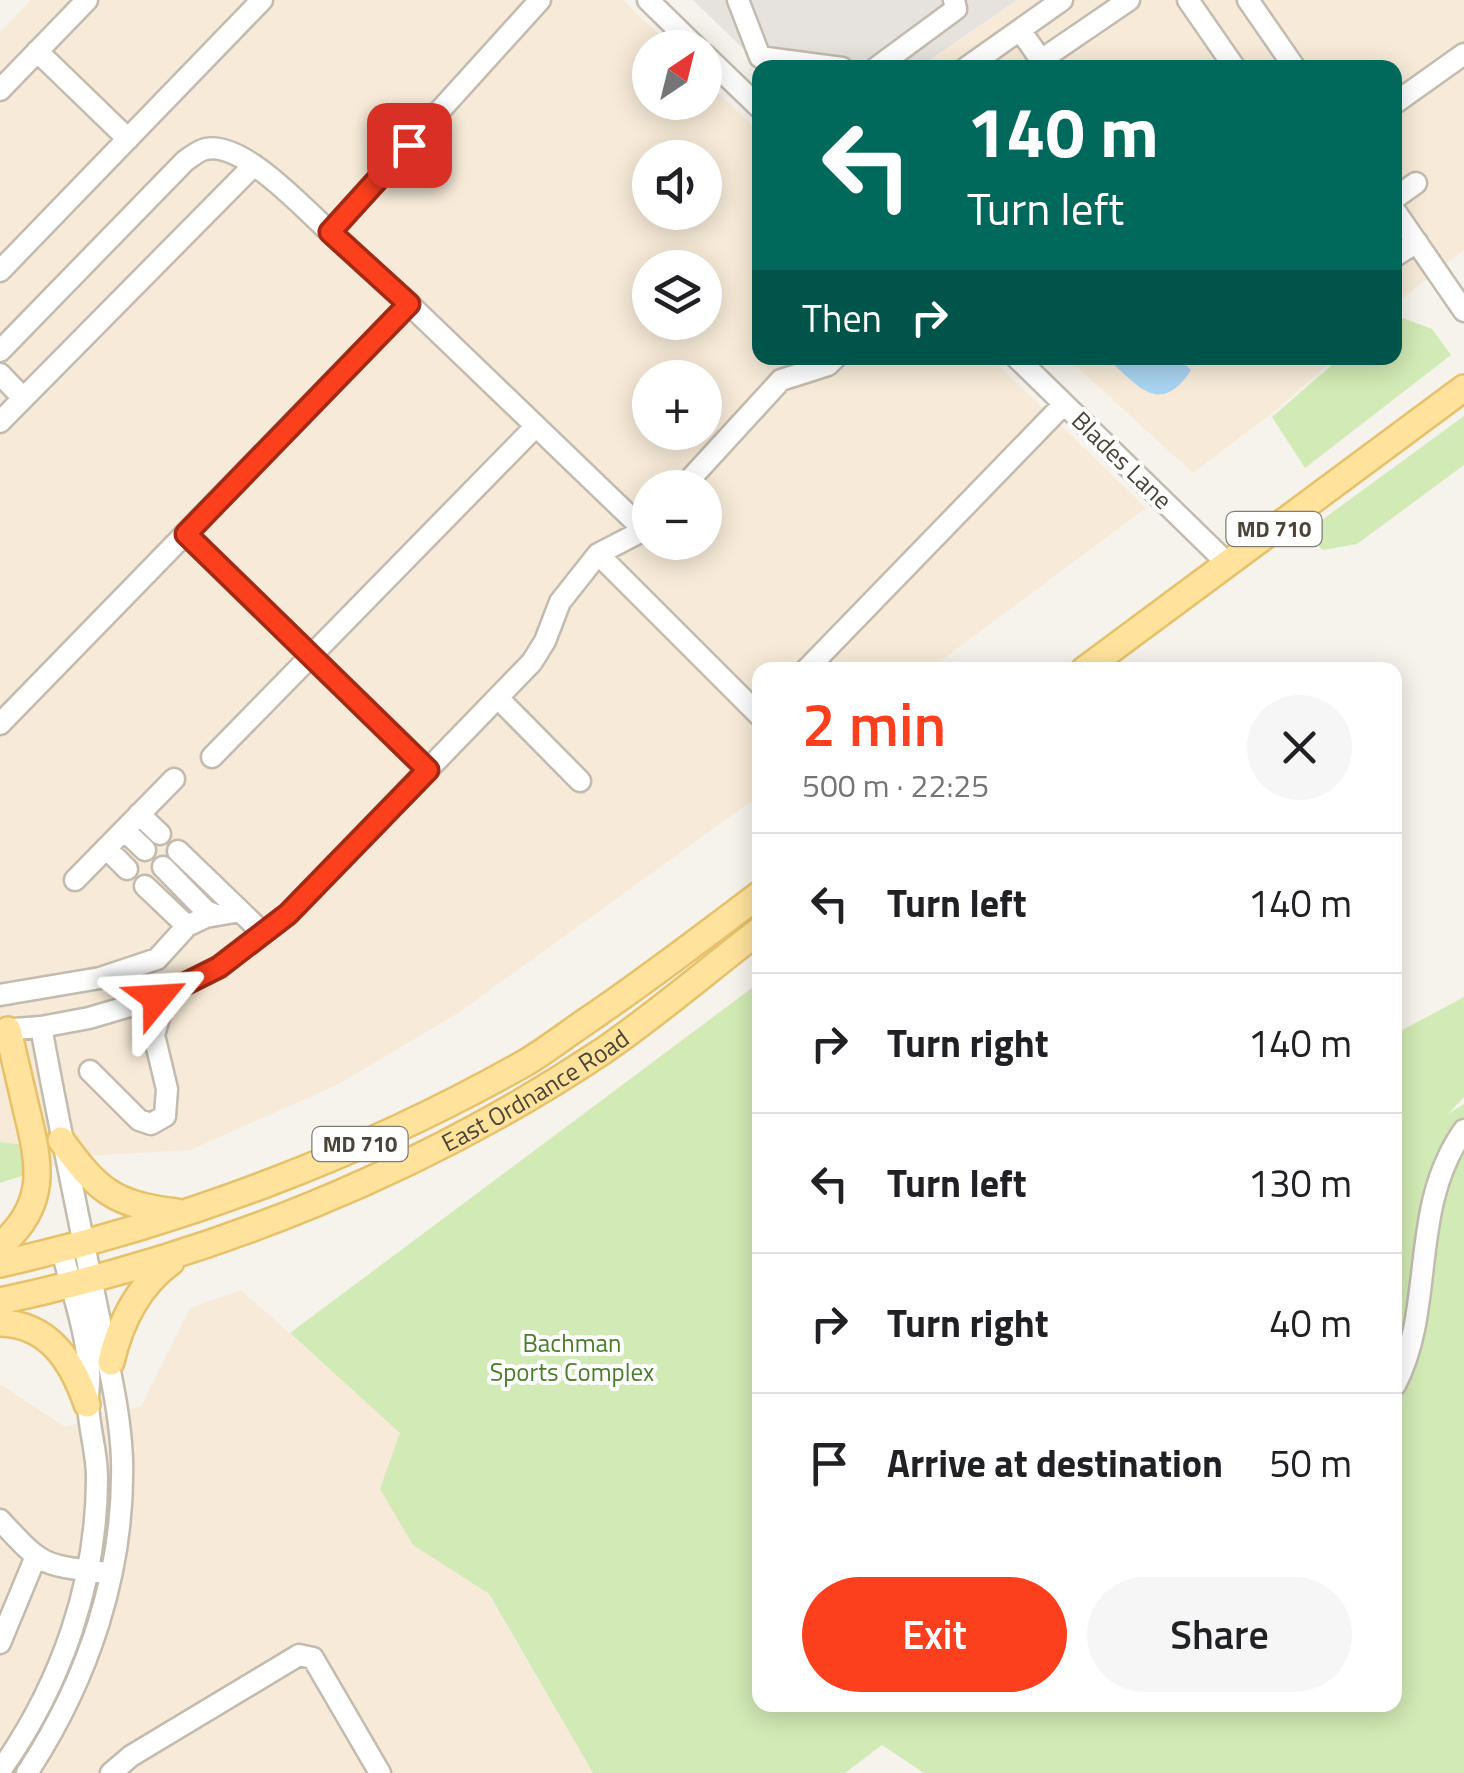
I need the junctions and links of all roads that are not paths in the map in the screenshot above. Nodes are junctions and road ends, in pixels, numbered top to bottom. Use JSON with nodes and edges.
{"nodes":[{"id":1,"x":86,"y":0,"type":"edge"},
{"id":2,"x":262,"y":0,"type":"edge"},
{"id":3,"x":540,"y":0,"type":"edge"},
{"id":4,"x":648,"y":0,"type":"edge"},
{"id":5,"x":738,"y":0,"type":"edge"},
{"id":6,"x":954,"y":0,"type":"edge"},
{"id":7,"x":1062,"y":0,"type":"edge"},
{"id":8,"x":1130,"y":0,"type":"edge"},
{"id":9,"x":1188,"y":0,"type":"edge"},
{"id":10,"x":1248,"y":0,"type":"edge"},
{"id":11,"x":679,"y":30,"type":"edge"},
{"id":12,"x":1020,"y":30,"type":"junction"},
{"id":13,"x":37,"y":52,"type":"junction"},
{"id":14,"x":1464,"y":54,"type":"edge"},
{"id":15,"x":760,"y":57,"type":"junction"},
{"id":16,"x":758,"y":60,"type":"edge"},
{"id":17,"x":782,"y":60,"type":"edge"},
{"id":18,"x":887,"y":60,"type":"edge"},
{"id":19,"x":977,"y":60,"type":"edge"},
{"id":20,"x":1229,"y":60,"type":"edge"},
{"id":21,"x":1289,"y":60,"type":"edge"},
{"id":22,"x":752,"y":67,"type":"edge"},
{"id":23,"x":722,"y":71,"type":"edge"},
{"id":24,"x":737,"y":86,"type":"junction"},
{"id":25,"x":0,"y":90,"type":"edge"},
{"id":26,"x":1402,"y":98,"type":"edge"},
{"id":27,"x":752,"y":100,"type":"edge"},
{"id":28,"x":128,"y":139,"type":"junction"},
{"id":29,"x":254,"y":164,"type":"junction"},
{"id":30,"x":1416,"y":184,"type":"dead end"},
{"id":31,"x":1402,"y":193,"type":"edge"},
{"id":32,"x":1402,"y":221,"type":"edge"},
{"id":33,"x":330,"y":232,"type":"junction"},
{"id":34,"x":1417,"y":242,"type":"junction"},
{"id":35,"x":1402,"y":252,"type":"edge"},
{"id":36,"x":0,"y":272,"type":"edge"},
{"id":37,"x":409,"y":304,"type":"junction"},
{"id":38,"x":1464,"y":311,"type":"edge"},
{"id":39,"x":0,"y":352,"type":"edge"},
{"id":40,"x":828,"y":365,"type":"edge"},
{"id":41,"x":1024,"y":365,"type":"edge"},
{"id":42,"x":0,"y":374,"type":"edge"},
{"id":43,"x":1464,"y":388,"type":"edge"},
{"id":44,"x":23,"y":398,"type":"junction"},
{"id":45,"x":1064,"y":404,"type":"junction"},
{"id":46,"x":0,"y":422,"type":"edge"},
{"id":47,"x":536,"y":426,"type":"junction"},
{"id":48,"x":698,"y":470,"type":"edge"},
{"id":49,"x":632,"y":512,"type":"edge"},
{"id":50,"x":186,"y":534,"type":"junction"},
{"id":51,"x":632,"y":535,"type":"edge"},
{"id":52,"x":598,"y":554,"type":"junction"},
{"id":53,"x":1228,"y":563,"type":"junction"},
{"id":54,"x":310,"y":656,"type":"junction"},
{"id":55,"x":814,"y":662,"type":"edge"},
{"id":56,"x":1095,"y":662,"type":"edge"},
{"id":57,"x":498,"y":698,"type":"junction"},
{"id":58,"x":752,"y":708,"type":"edge"},
{"id":59,"x":0,"y":724,"type":"edge"},
{"id":60,"x":212,"y":757,"type":"dead end"},
{"id":61,"x":428,"y":770,"type":"junction"},
{"id":62,"x":174,"y":779,"type":"dead end"},
{"id":63,"x":580,"y":782,"type":"dead end"},
{"id":64,"x":139,"y":814,"type":"junction"},
{"id":65,"x":124,"y":830,"type":"junction"},
{"id":66,"x":160,"y":834,"type":"dead end"},
{"id":67,"x":106,"y":848,"type":"junction"},
{"id":68,"x":144,"y":850,"type":"dead end"},
{"id":69,"x":178,"y":851,"type":"dead end"},
{"id":70,"x":162,"y":867,"type":"dead end"},
{"id":71,"x":127,"y":869,"type":"dead end"},
{"id":72,"x":75,"y":880,"type":"dead end"},
{"id":73,"x":145,"y":886,"type":"dead end"},
{"id":74,"x":752,"y":900,"type":"edge"},
{"id":75,"x":240,"y":911,"type":"junction"},
{"id":76,"x":216,"y":916,"type":"junction"},
{"id":77,"x":188,"y":926,"type":"junction"},
{"id":78,"x":263,"y":933,"type":"junction"},
{"id":79,"x":752,"y":936,"type":"edge"},
{"id":80,"x":0,"y":995,"type":"edge"},
{"id":81,"x":161,"y":1011,"type":"dead end"},
{"id":82,"x":42,"y":1028,"type":"junction"},
{"id":83,"x":4,"y":1030,"type":"edge"},
{"id":84,"x":90,"y":1071,"type":"dead end"},
{"id":85,"x":1464,"y":1130,"type":"edge"},
{"id":86,"x":62,"y":1140,"type":"junction"},
{"id":87,"x":186,"y":1213,"type":"junction"},
{"id":88,"x":0,"y":1246,"type":"edge"},
{"id":89,"x":73,"y":1247,"type":"junction"},
{"id":90,"x":185,"y":1252,"type":"junction"},
{"id":91,"x":0,"y":1264,"type":"edge"},
{"id":92,"x":82,"y":1283,"type":"junction"},
{"id":93,"x":0,"y":1300,"type":"edge"},
{"id":94,"x":0,"y":1323,"type":"edge"},
{"id":95,"x":110,"y":1362,"type":"junction"},
{"id":96,"x":1402,"y":1371,"type":"edge"},
{"id":97,"x":88,"y":1404,"type":"junction"},
{"id":98,"x":0,"y":1520,"type":"edge"},
{"id":99,"x":36,"y":1556,"type":"junction"},
{"id":100,"x":88,"y":1571,"type":"junction"},
{"id":101,"x":111,"y":1573,"type":"junction"},
{"id":102,"x":0,"y":1643,"type":"edge"},
{"id":103,"x":0,"y":1771,"type":"edge"},
{"id":104,"x":27,"y":1773,"type":"edge"},
{"id":105,"x":110,"y":1773,"type":"edge"},
{"id":106,"x":380,"y":1773,"type":"edge"}],
"edges":[{"from":1,"to":13,"type":"street"},
{"from":2,"to":28,"type":"street"},
{"from":3,"to":33,"type":"street"},
{"from":4,"to":11,"type":"street"},
{"from":5,"to":15,"type":"street"},
{"from":6,"to":18,"type":"street"},
{"from":7,"to":12,"type":"street"},
{"from":8,"to":12,"type":"street"},
{"from":9,"to":20,"type":"street"},
{"from":10,"to":21,"type":"street"},
{"from":12,"to":19,"type":"street"},
{"from":13,"to":25,"type":"street"},
{"from":13,"to":28,"type":"street"},
{"from":14,"to":26,"type":"street"},
{"from":15,"to":16,"type":"street"},
{"from":15,"to":17,"type":"street"},
{"from":22,"to":24,"type":"street"},
{"from":23,"to":24,"type":"street"},
{"from":24,"to":27,"type":"street"},
{"from":28,"to":36,"type":"street"},
{"from":29,"to":33,"type":"street"},
{"from":29,"to":39,"type":"street"},
{"from":29,"to":44,"type":"street"},
{"from":30,"to":31,"type":"street"},
{"from":32,"to":34,"type":"street"},
{"from":33,"to":37,"type":"street"},
{"from":34,"to":35,"type":"street"},
{"from":34,"to":38,"type":"street"},
{"from":37,"to":47,"type":"street"},
{"from":37,"to":50,"type":"street"},
{"from":40,"to":48,"type":"street"},
{"from":41,"to":45,"type":"street","name":"Blades Lane"},
{"from":42,"to":44,"type":"street"},
{"from":43,"to":53,"type":"main road","number":"MD 710"},
{"from":44,"to":46,"type":"street"},
{"from":45,"to":53,"type":"street","name":"Blades Lane"},
{"from":45,"to":55,"type":"street"},
{"from":47,"to":49,"type":"street"},
{"from":47,"to":54,"type":"street"},
{"from":50,"to":54,"type":"street"},
{"from":50,"to":59,"type":"street"},
{"from":51,"to":52,"type":"street"},
{"from":52,"to":57,"type":"street"},
{"from":52,"to":58,"type":"street"},
{"from":53,"to":56,"type":"main road","number":"MD 710"},
{"from":54,"to":60,"type":"street"},
{"from":54,"to":61,"type":"street"},
{"from":57,"to":61,"type":"street"},
{"from":57,"to":63,"type":"street"},
{"from":61,"to":78,"type":"street"},
{"from":62,"to":64,"type":"street"},
{"from":64,"to":65,"type":"street"},
{"from":64,"to":66,"type":"street"},
{"from":65,"to":67,"type":"street"},
{"from":65,"to":68,"type":"street"},
{"from":67,"to":71,"type":"street"},
{"from":67,"to":72,"type":"street"},
{"from":69,"to":75,"type":"street"},
{"from":70,"to":76,"type":"street"},
{"from":73,"to":77,"type":"street"},
{"from":74,"to":87,"type":"main road","name":"East Ordnance Road","number":"MD 710"},
{"from":75,"to":76,"type":"street"},
{"from":75,"to":78,"type":"street"},
{"from":76,"to":77,"type":"street"},
{"from":77,"to":80,"type":"street"},
{"from":78,"to":82,"type":"street"},
{"from":79,"to":90,"type":"main road","name":"East Ordnance Road","number":"MD 710"},
{"from":81,"to":84,"type":"street"},
{"from":82,"to":83,"type":"street"},
{"from":82,"to":86,"type":"street"},
{"from":83,"to":88,"type":"main road"},
{"from":85,"to":96,"type":"street"},
{"from":86,"to":87,"type":"main road"},
{"from":86,"to":89,"type":"street"},
{"from":87,"to":89,"type":"main road","name":"East Ordnance Road","number":"MD 710"},
{"from":89,"to":91,"type":"main road","name":"East Ordnance Road","number":"MD 710"},
{"from":89,"to":92,"type":"street"},
{"from":90,"to":92,"type":"main road","name":"East Ordnance Road","number":"MD 710"},
{"from":90,"to":95,"type":"main road"},
{"from":92,"to":93,"type":"main road","name":"East Ordnance Road","number":"MD 710"},
{"from":92,"to":95,"type":"street"},
{"from":92,"to":97,"type":"street"},
{"from":94,"to":97,"type":"main road"},
{"from":95,"to":101,"type":"street"},
{"from":97,"to":100,"type":"street"},
{"from":98,"to":99,"type":"street"},
{"from":99,"to":100,"type":"street"},
{"from":99,"to":102,"type":"street"},
{"from":100,"to":101,"type":"street"},
{"from":100,"to":103,"type":"street"},
{"from":101,"to":104,"type":"street"},
{"from":105,"to":106,"type":"street"}]}
